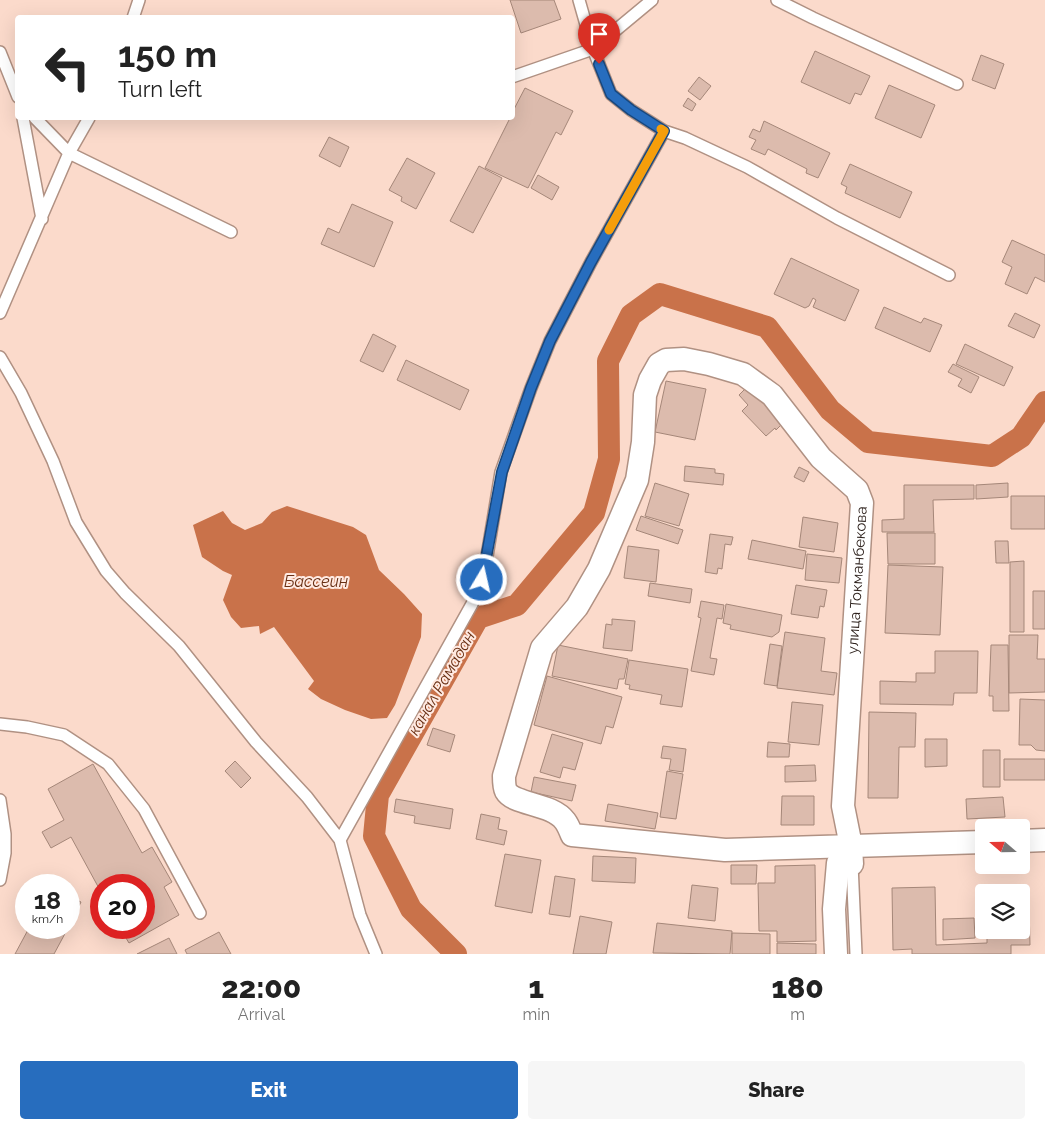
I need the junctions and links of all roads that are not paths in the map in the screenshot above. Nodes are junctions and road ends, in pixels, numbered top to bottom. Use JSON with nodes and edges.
{"nodes":[{"id":1,"x":140,"y":0,"type":"edge"},
{"id":2,"x":579,"y":0,"type":"edge"},
{"id":3,"x":652,"y":0,"type":"edge"},
{"id":4,"x":777,"y":0,"type":"edge"},
{"id":5,"x":134,"y":15,"type":"edge"},
{"id":6,"x":593,"y":49,"type":"junction"},
{"id":7,"x":0,"y":52,"type":"edge"},
{"id":8,"x":515,"y":76,"type":"edge"},
{"id":9,"x":957,"y":84,"type":"dead end"},
{"id":10,"x":15,"y":90,"type":"edge"},
{"id":11,"x":23,"y":120,"type":"edge"},
{"id":12,"x":36,"y":120,"type":"edge"},
{"id":13,"x":88,"y":120,"type":"edge"},
{"id":14,"x":664,"y":131,"type":"junction"},
{"id":15,"x":69,"y":153,"type":"junction"},
{"id":16,"x":42,"y":219,"type":"junction"},
{"id":17,"x":231,"y":232,"type":"dead end"},
{"id":18,"x":949,"y":275,"type":"dead end"},
{"id":19,"x":0,"y":313,"type":"edge"},
{"id":20,"x":0,"y":357,"type":"edge"},
{"id":21,"x":0,"y":724,"type":"edge"},
{"id":22,"x":0,"y":800,"type":"edge"},
{"id":23,"x":340,"y":840,"type":"junction"},
{"id":24,"x":1045,"y":840,"type":"edge"},
{"id":25,"x":1030,"y":841,"type":"edge"},
{"id":26,"x":975,"y":843,"type":"edge"},
{"id":27,"x":851,"y":855,"type":"junction"},
{"id":28,"x":0,"y":880,"type":"edge"},
{"id":29,"x":200,"y":913,"type":"dead end"},
{"id":30,"x":376,"y":954,"type":"edge"},
{"id":31,"x":836,"y":954,"type":"edge"},
{"id":32,"x":856,"y":954,"type":"edge"}],
"edges":[{"from":1,"to":5,"type":"lane"},
{"from":2,"to":6,"type":"lane"},
{"from":3,"to":6,"type":"lane"},
{"from":4,"to":9,"type":"lane"},
{"from":6,"to":8,"type":"lane"},
{"from":6,"to":14,"type":"lane"},
{"from":7,"to":10,"type":"lane"},
{"from":11,"to":16,"type":"lane"},
{"from":12,"to":15,"type":"lane"},
{"from":13,"to":15,"type":"lane"},
{"from":14,"to":18,"type":"lane"},
{"from":14,"to":23,"type":"lane"},
{"from":15,"to":16,"type":"lane"},
{"from":15,"to":17,"type":"lane"},
{"from":16,"to":19,"type":"lane"},
{"from":20,"to":23,"type":"lane"},
{"from":21,"to":29,"type":"lane"},
{"from":22,"to":28,"type":"lane"},
{"from":23,"to":30,"type":"lane"},
{"from":24,"to":25,"type":"street"},
{"from":26,"to":27,"type":"street","name":"улица Токманбекова"},
{"from":27,"to":27,"type":"street","name":"улица Токманбекова"},
{"from":27,"to":31,"type":"street"},
{"from":27,"to":32,"type":"lane"}]}
